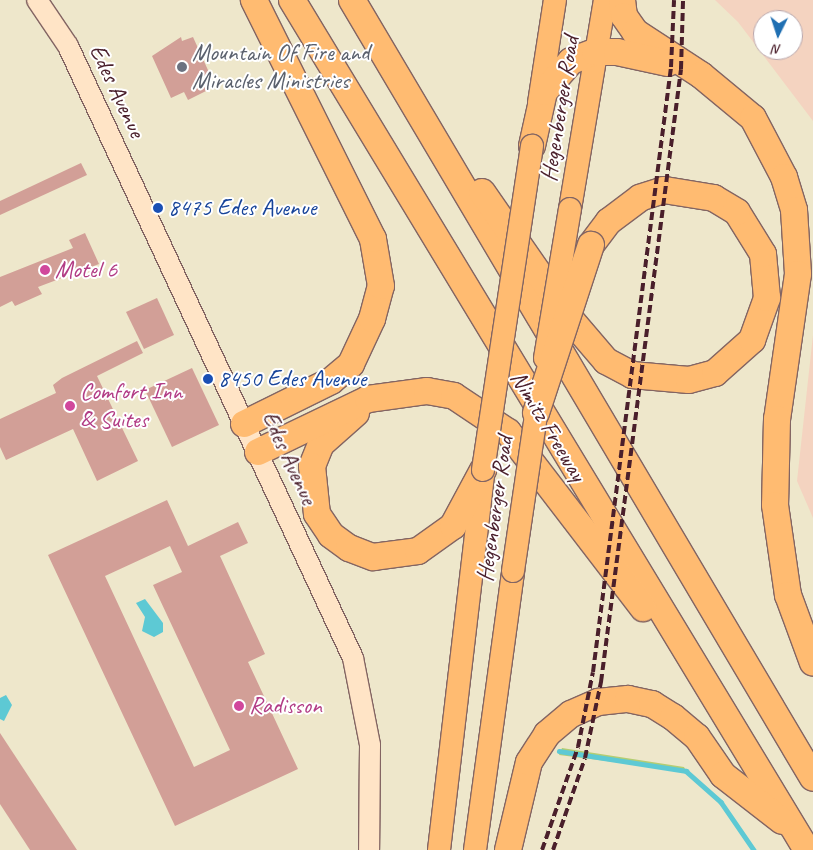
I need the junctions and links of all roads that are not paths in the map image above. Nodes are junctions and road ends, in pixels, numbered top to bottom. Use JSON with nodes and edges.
{"nodes":[{"id":1,"x":37,"y":0,"type":"edge"},
{"id":2,"x":254,"y":0,"type":"edge"},
{"id":3,"x":292,"y":0,"type":"edge"},
{"id":4,"x":352,"y":0,"type":"edge"},
{"id":5,"x":555,"y":0,"type":"edge"},
{"id":6,"x":605,"y":0,"type":"edge"},
{"id":7,"x":622,"y":0,"type":"edge"},
{"id":8,"x":595,"y":52,"type":"junction"},
{"id":9,"x":701,"y":75,"type":"junction"},
{"id":10,"x":435,"y":139,"type":"junction"},
{"id":11,"x":532,"y":146,"type":"junction"},
{"id":12,"x":400,"y":392,"type":"junction"},
{"id":13,"x":536,"y":413,"type":"junction"},
{"id":14,"x":244,"y":424,"type":"junction"},
{"id":15,"x":258,"y":452,"type":"junction"},
{"id":16,"x":483,"y":470,"type":"junction"},
{"id":17,"x":680,"y":640,"type":"junction"},
{"id":18,"x":813,"y":663,"type":"edge"},
{"id":19,"x":813,"y":778,"type":"edge"},
{"id":20,"x":801,"y":841,"type":"edge"},
{"id":21,"x":369,"y":850,"type":"edge"},
{"id":22,"x":438,"y":850,"type":"edge"},
{"id":23,"x":475,"y":850,"type":"edge"},
{"id":24,"x":508,"y":850,"type":"edge"}],
"edges":[{"from":1,"to":14,"type":"street","name":"Edes Avenue"},
{"from":2,"to":14,"type":"highway"},
{"from":3,"to":17,"type":"highway","name":"Nimitz Freeway"},
{"from":4,"to":10,"type":"highway","name":"Nimitz Freeway"},
{"from":5,"to":11,"type":"main road","name":"Hegenberger Road"},
{"from":6,"to":8,"type":"main road","name":"Hegenberger Road"},
{"from":7,"to":9,"type":"highway"},
{"from":8,"to":9,"type":"highway"},
{"from":8,"to":11,"type":"highway"},
{"from":8,"to":13,"type":"main road","name":"Hegenberger Road","bridge":true},
{"from":9,"to":18,"type":"highway"},
{"from":10,"to":13,"type":"highway","bridge":true},
{"from":10,"to":19,"type":"highway","name":"Nimitz Freeway"},
{"from":11,"to":16,"type":"main road","name":"Hegenberger Road","bridge":true},
{"from":12,"to":15,"type":"highway"},
{"from":12,"to":16,"type":"highway"},
{"from":12,"to":17,"type":"highway"},
{"from":13,"to":23,"type":"main road","name":"Hegenberger Road","bridge":true},
{"from":14,"to":15,"type":"street","name":"Edes Avenue"},
{"from":15,"to":21,"type":"street","name":"Edes Avenue"},
{"from":16,"to":22,"type":"main road","name":"Hegenberger Road"},
{"from":17,"to":20,"type":"highway","name":"Nimitz Freeway"},
{"from":20,"to":24,"type":"highway"}]}
